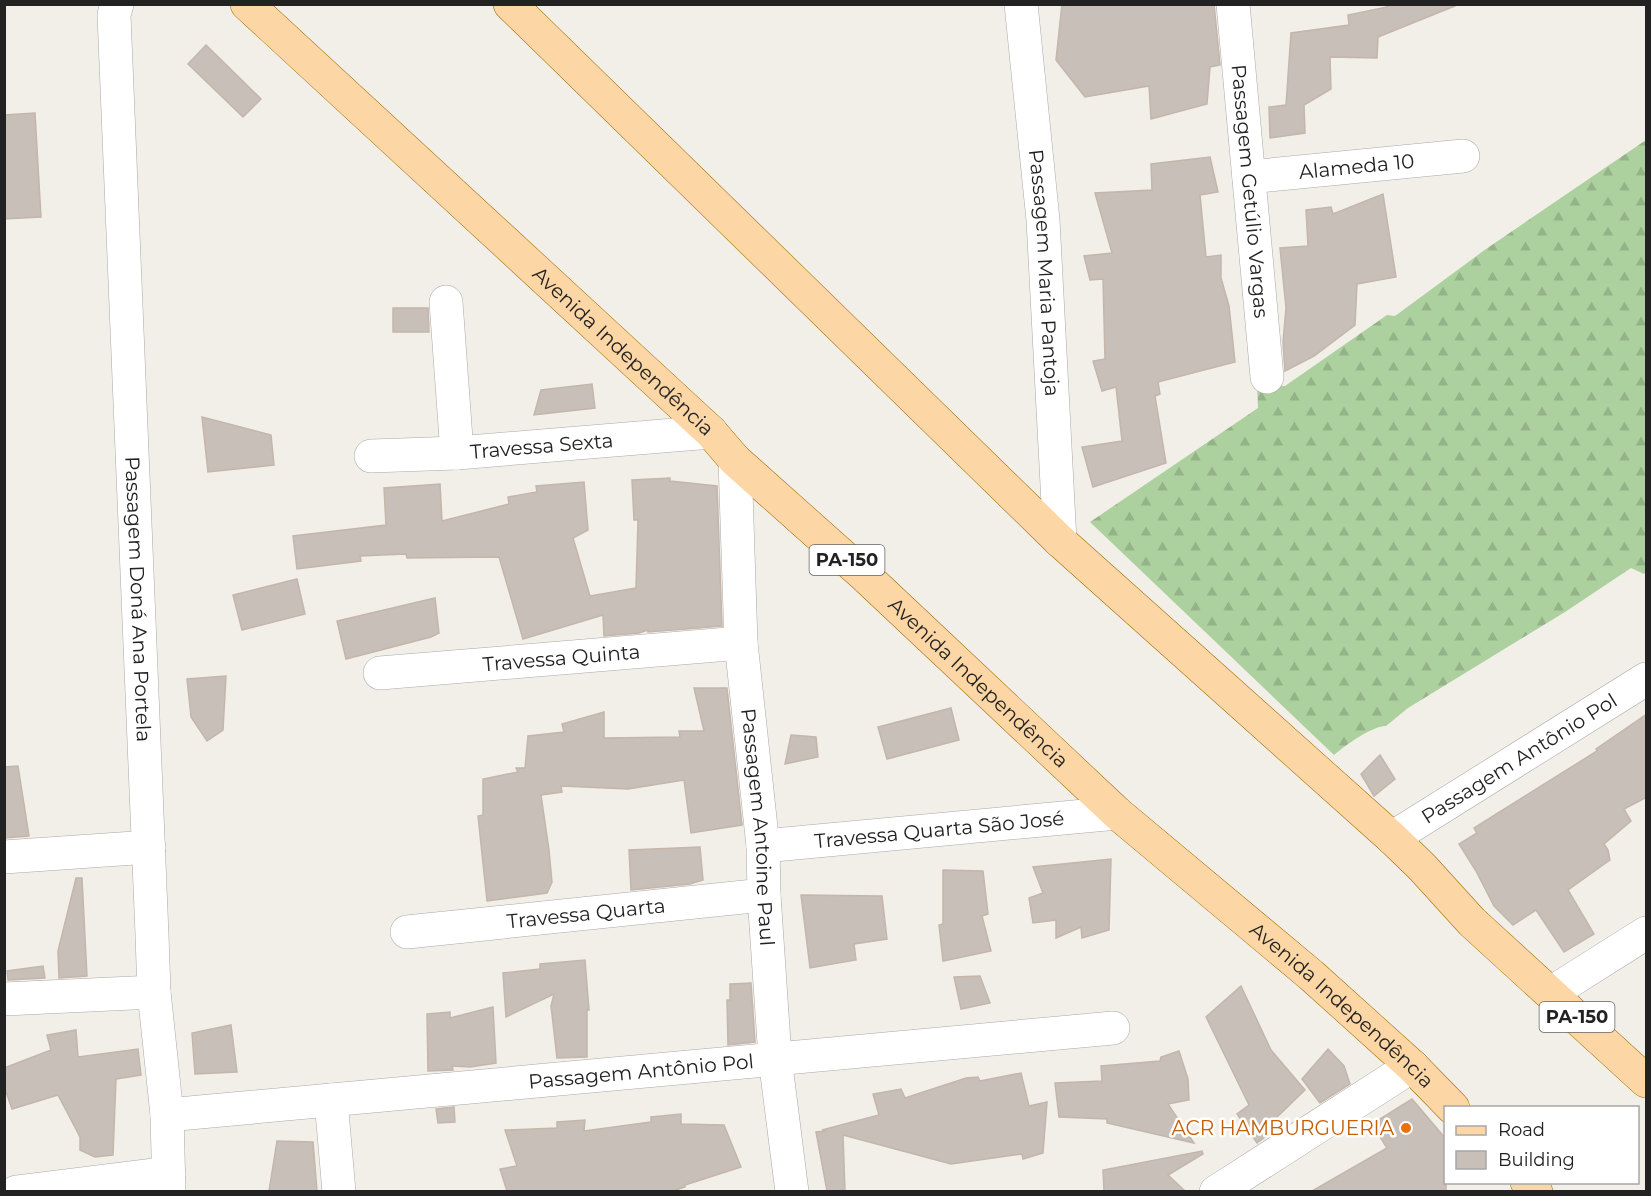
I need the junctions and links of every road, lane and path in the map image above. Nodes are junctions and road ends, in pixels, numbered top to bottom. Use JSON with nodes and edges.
{"nodes":[{"id":1,"x":117,"y":4,"type":"edge"},
{"id":2,"x":247,"y":4,"type":"edge"},
{"id":3,"x":510,"y":4,"type":"edge"},
{"id":4,"x":1021,"y":4,"type":"edge"},
{"id":5,"x":1233,"y":4,"type":"edge"},
{"id":6,"x":1463,"y":156,"type":"dead end"},
{"id":7,"x":1249,"y":177,"type":"junction"},
{"id":8,"x":446,"y":302,"type":"dead end"},
{"id":9,"x":1267,"y":377,"type":"dead end"},
{"id":10,"x":711,"y":432,"type":"junction"},
{"id":11,"x":457,"y":453,"type":"junction"},
{"id":12,"x":372,"y":456,"type":"dead end"},
{"id":13,"x":735,"y":460,"type":"junction"},
{"id":14,"x":1060,"y":541,"type":"junction"},
{"id":15,"x":741,"y":643,"type":"junction"},
{"id":16,"x":380,"y":673,"type":"dead end"},
{"id":17,"x":1647,"y":679,"type":"edge"},
{"id":18,"x":1117,"y":813,"type":"junction"},
{"id":19,"x":1392,"y":838,"type":"junction"},
{"id":20,"x":763,"y":846,"type":"junction"},
{"id":21,"x":148,"y":847,"type":"junction"},
{"id":22,"x":4,"y":857,"type":"edge"},
{"id":23,"x":764,"y":895,"type":"junction"},
{"id":24,"x":407,"y":932,"type":"dead end"},
{"id":25,"x":1647,"y":933,"type":"edge"},
{"id":26,"x":154,"y":992,"type":"junction"},
{"id":27,"x":1551,"y":993,"type":"junction"},
{"id":28,"x":4,"y":999,"type":"edge"},
{"id":29,"x":1113,"y":1028,"type":"dead end"},
{"id":30,"x":776,"y":1058,"type":"junction"},
{"id":31,"x":1412,"y":1066,"type":"junction"},
{"id":32,"x":1647,"y":1081,"type":"edge"},
{"id":33,"x":331,"y":1100,"type":"junction"},
{"id":34,"x":1452,"y":1106,"type":"edge"},
{"id":35,"x":167,"y":1116,"type":"junction"},
{"id":36,"x":169,"y":1182,"type":"edge"},
{"id":37,"x":16,"y":1191,"type":"edge"},
{"id":38,"x":339,"y":1191,"type":"edge"},
{"id":39,"x":792,"y":1191,"type":"edge"},
{"id":40,"x":1216,"y":1191,"type":"edge"}],
"edges":[{"from":1,"to":21,"type":"street","name":"Passagem Doná Ana Portela"},
{"from":2,"to":10,"type":"main road","name":"Avenida Independência","number":"PA-150"},
{"from":3,"to":14,"type":"main road","number":"PA-150"},
{"from":4,"to":14,"type":"street","name":"Passagem Maria Pantoja"},
{"from":5,"to":7,"type":"street","name":"Passagem Getúlio Vargas"},
{"from":6,"to":7,"type":"street","name":"Alameda 10"},
{"from":7,"to":9,"type":"street","name":"Passagem Getúlio Vargas"},
{"from":8,"to":11,"type":"street"},
{"from":10,"to":11,"type":"street","name":"Travessa Sexta"},
{"from":10,"to":13,"type":"main road","name":"Avenida Independência","number":"PA-150"},
{"from":11,"to":12,"type":"street","name":"Travessa Sexta"},
{"from":13,"to":15,"type":"street","name":"Passagem Antoine Paul"},
{"from":13,"to":18,"type":"main road","name":"Avenida Independência","number":"PA-150"},
{"from":14,"to":19,"type":"main road","number":"PA-150"},
{"from":15,"to":16,"type":"street","name":"Travessa Quinta"},
{"from":15,"to":20,"type":"street","name":"Passagem Antoine Paul"},
{"from":17,"to":19,"type":"street","name":"Passagem Antônio Pol"},
{"from":18,"to":20,"type":"street","name":"Travessa Quarta São José"},
{"from":18,"to":31,"type":"main road","name":"Avenida Independência","number":"PA-150"},
{"from":19,"to":27,"type":"main road","number":"PA-150"},
{"from":20,"to":23,"type":"street","name":"Passagem Antoine Paul"},
{"from":21,"to":22,"type":"street"},
{"from":21,"to":26,"type":"street","name":"Passagem Doná Ana Portela"},
{"from":23,"to":24,"type":"street","name":"Travessa Quarta"},
{"from":23,"to":30,"type":"street","name":"Passagem Antoine Paul"},
{"from":25,"to":27,"type":"street"},
{"from":26,"to":28,"type":"street"},
{"from":26,"to":35,"type":"street","name":"Passagem Doná Ana Portela"},
{"from":27,"to":32,"type":"main road","number":"PA-150"},
{"from":29,"to":30,"type":"street","name":"Passagem Antônio Pol"},
{"from":30,"to":33,"type":"street","name":"Passagem Antônio Pol"},
{"from":30,"to":39,"type":"street","name":"Passagem Antoine Paul"},
{"from":31,"to":34,"type":"main road","name":"Avenida Independência","number":"PA-150"},
{"from":31,"to":40,"type":"street"},
{"from":33,"to":35,"type":"street","name":"Passagem Antônio Pol"},
{"from":33,"to":38,"type":"street"},
{"from":35,"to":36,"type":"street","name":"Passagem Doná Ana Portela"},
{"from":36,"to":37,"type":"street"}]}
